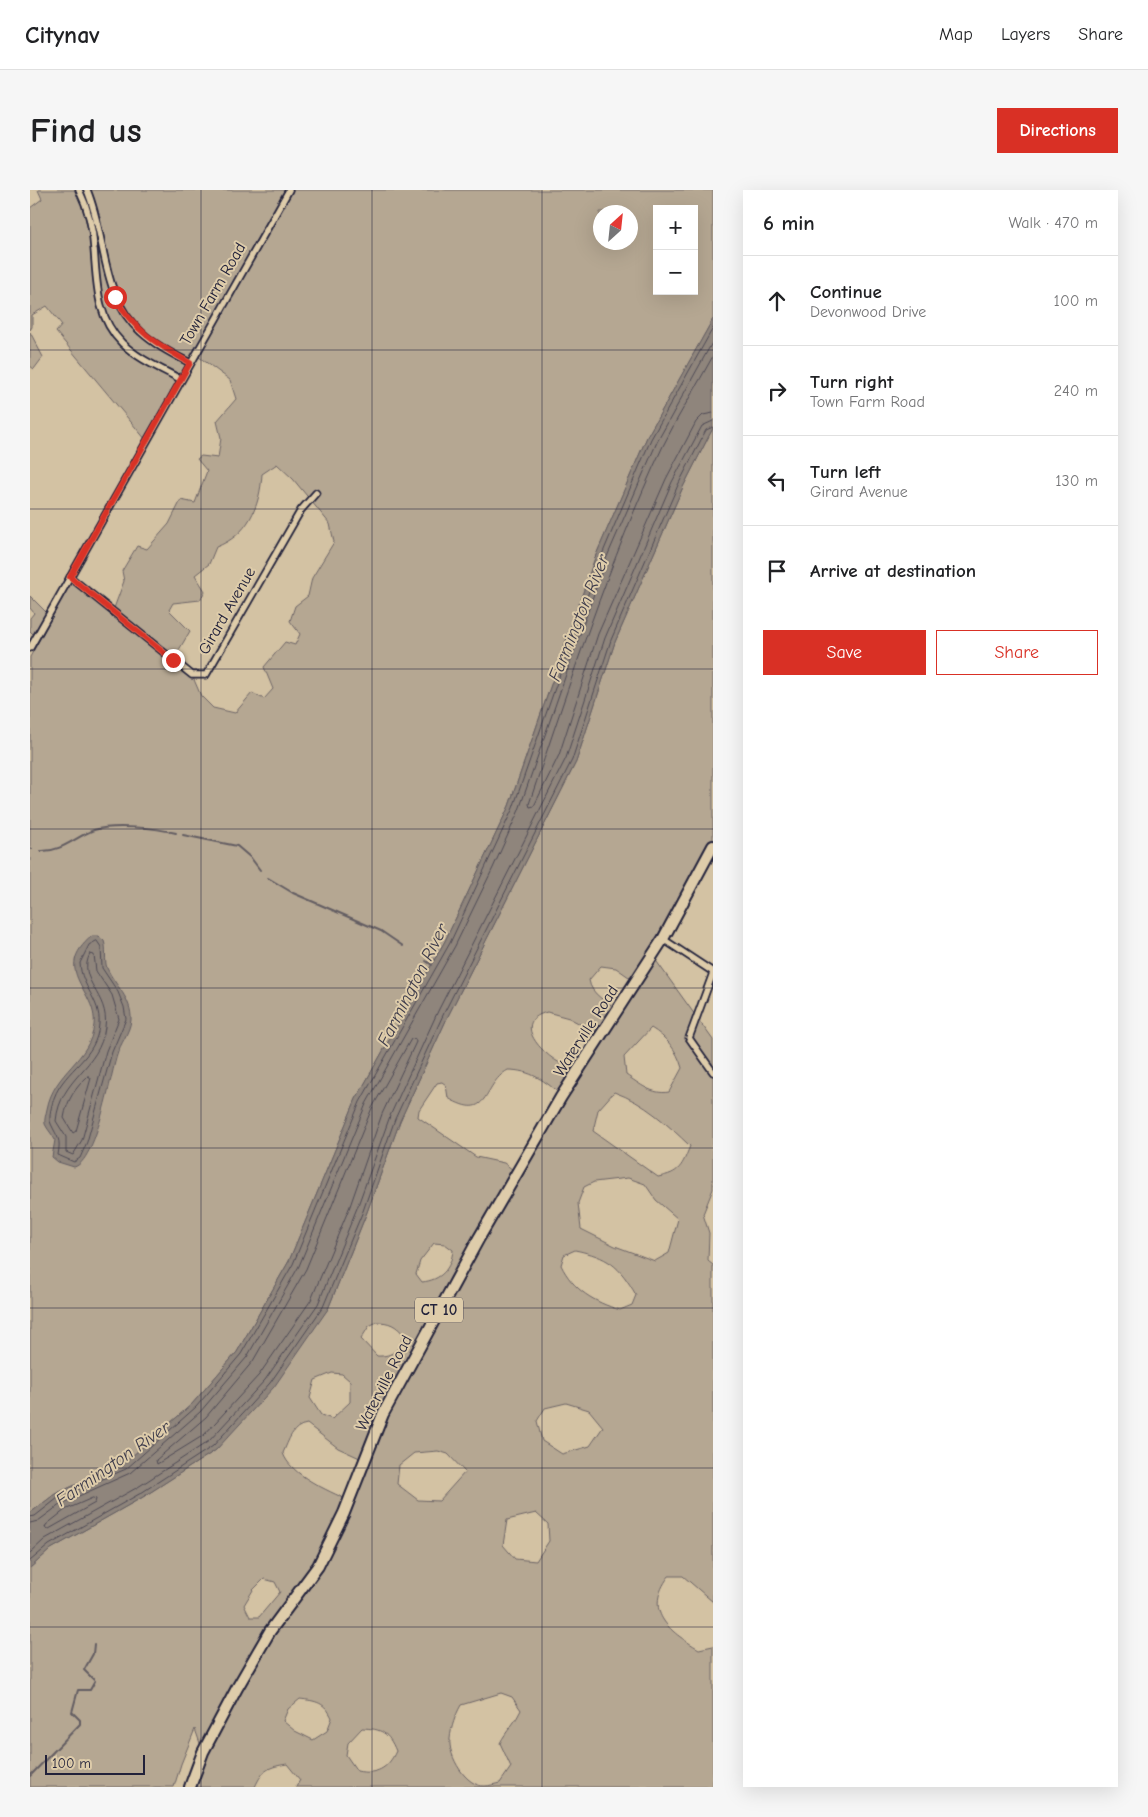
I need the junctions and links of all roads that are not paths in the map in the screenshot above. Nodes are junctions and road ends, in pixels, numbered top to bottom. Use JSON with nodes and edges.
{"nodes":[{"id":1,"x":79,"y":190,"type":"edge"},
{"id":2,"x":87,"y":190,"type":"edge"},
{"id":3,"x":289,"y":190,"type":"edge"},
{"id":4,"x":190,"y":363,"type":"junction"},
{"id":5,"x":180,"y":380,"type":"junction"},
{"id":6,"x":316,"y":493,"type":"dead end"},
{"id":7,"x":70,"y":577,"type":"junction"},
{"id":8,"x":30,"y":648,"type":"edge"},
{"id":9,"x":713,"y":846,"type":"edge"},
{"id":10,"x":663,"y":938,"type":"junction"},
{"id":11,"x":713,"y":972,"type":"edge"},
{"id":12,"x":713,"y":1072,"type":"edge"},
{"id":13,"x":190,"y":1787,"type":"edge"}],
"edges":[{"from":1,"to":5,"type":"street"},
{"from":2,"to":4,"type":"street"},
{"from":3,"to":4,"type":"street","name":"Town Farm Road"},
{"from":4,"to":5,"type":"street","name":"Town Farm Road"},
{"from":5,"to":7,"type":"street","name":"Town Farm Road"},
{"from":6,"to":7,"type":"street","name":"Girard Avenue"},
{"from":7,"to":8,"type":"street","name":"Town Farm Road"},
{"from":9,"to":10,"type":"highway","name":"Waterville Road","number":"CT 10"},
{"from":10,"to":11,"type":"street"},
{"from":10,"to":13,"type":"highway","name":"Waterville Road","number":"CT 10"},
{"from":11,"to":12,"type":"street"}]}
